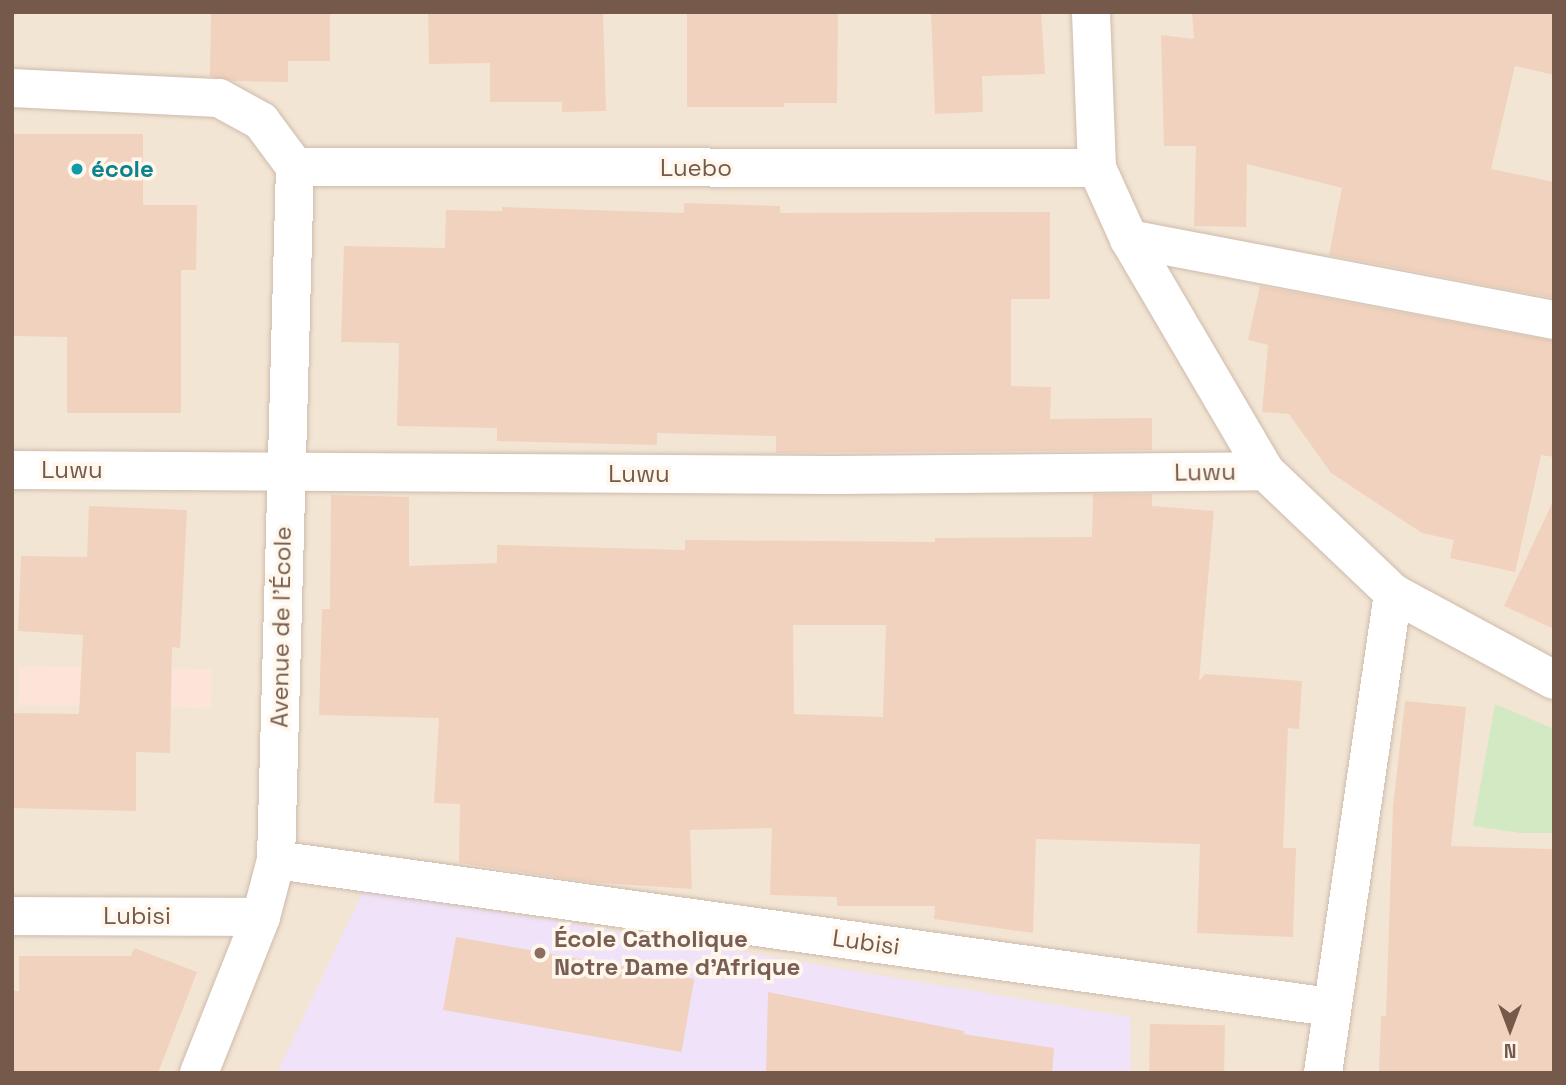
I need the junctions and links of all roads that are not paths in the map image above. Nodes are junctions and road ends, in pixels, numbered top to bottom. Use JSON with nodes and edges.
{"nodes":[{"id":1,"x":1091,"y":12,"type":"edge"},
{"id":2,"x":12,"y":88,"type":"edge"},
{"id":3,"x":295,"y":167,"type":"junction"},
{"id":4,"x":1097,"y":168,"type":"junction"},
{"id":5,"x":1129,"y":239,"type":"junction"},
{"id":6,"x":1554,"y":320,"type":"edge"},
{"id":7,"x":12,"y":470,"type":"edge"},
{"id":8,"x":284,"y":471,"type":"junction"},
{"id":9,"x":1265,"y":471,"type":"junction"},
{"id":10,"x":1393,"y":593,"type":"junction"},
{"id":11,"x":1554,"y":680,"type":"edge"},
{"id":12,"x":276,"y":860,"type":"junction"},
{"id":13,"x":12,"y":916,"type":"edge"},
{"id":14,"x":261,"y":917,"type":"junction"},
{"id":15,"x":1330,"y":1007,"type":"junction"},
{"id":16,"x":199,"y":1073,"type":"edge"},
{"id":17,"x":1323,"y":1073,"type":"edge"}],
"edges":[{"from":1,"to":4,"type":"street"},
{"from":2,"to":3,"type":"street"},
{"from":3,"to":4,"type":"street","name":"Luebo"},
{"from":3,"to":8,"type":"street","name":"Avenue de l'École"},
{"from":4,"to":5,"type":"street"},
{"from":5,"to":6,"type":"street"},
{"from":5,"to":9,"type":"street"},
{"from":7,"to":8,"type":"street","name":"Luwu"},
{"from":8,"to":9,"type":"street","name":"Luwu"},
{"from":8,"to":12,"type":"street","name":"Avenue de l'École"},
{"from":9,"to":10,"type":"street"},
{"from":10,"to":11,"type":"street"},
{"from":10,"to":15,"type":"street"},
{"from":12,"to":14,"type":"street","name":"Avenue de l'École"},
{"from":12,"to":15,"type":"street","name":"Lubisi"},
{"from":13,"to":14,"type":"street","name":"Lubisi"},
{"from":14,"to":16,"type":"street","name":"Avenue de l'École"},
{"from":15,"to":17,"type":"street"}]}
